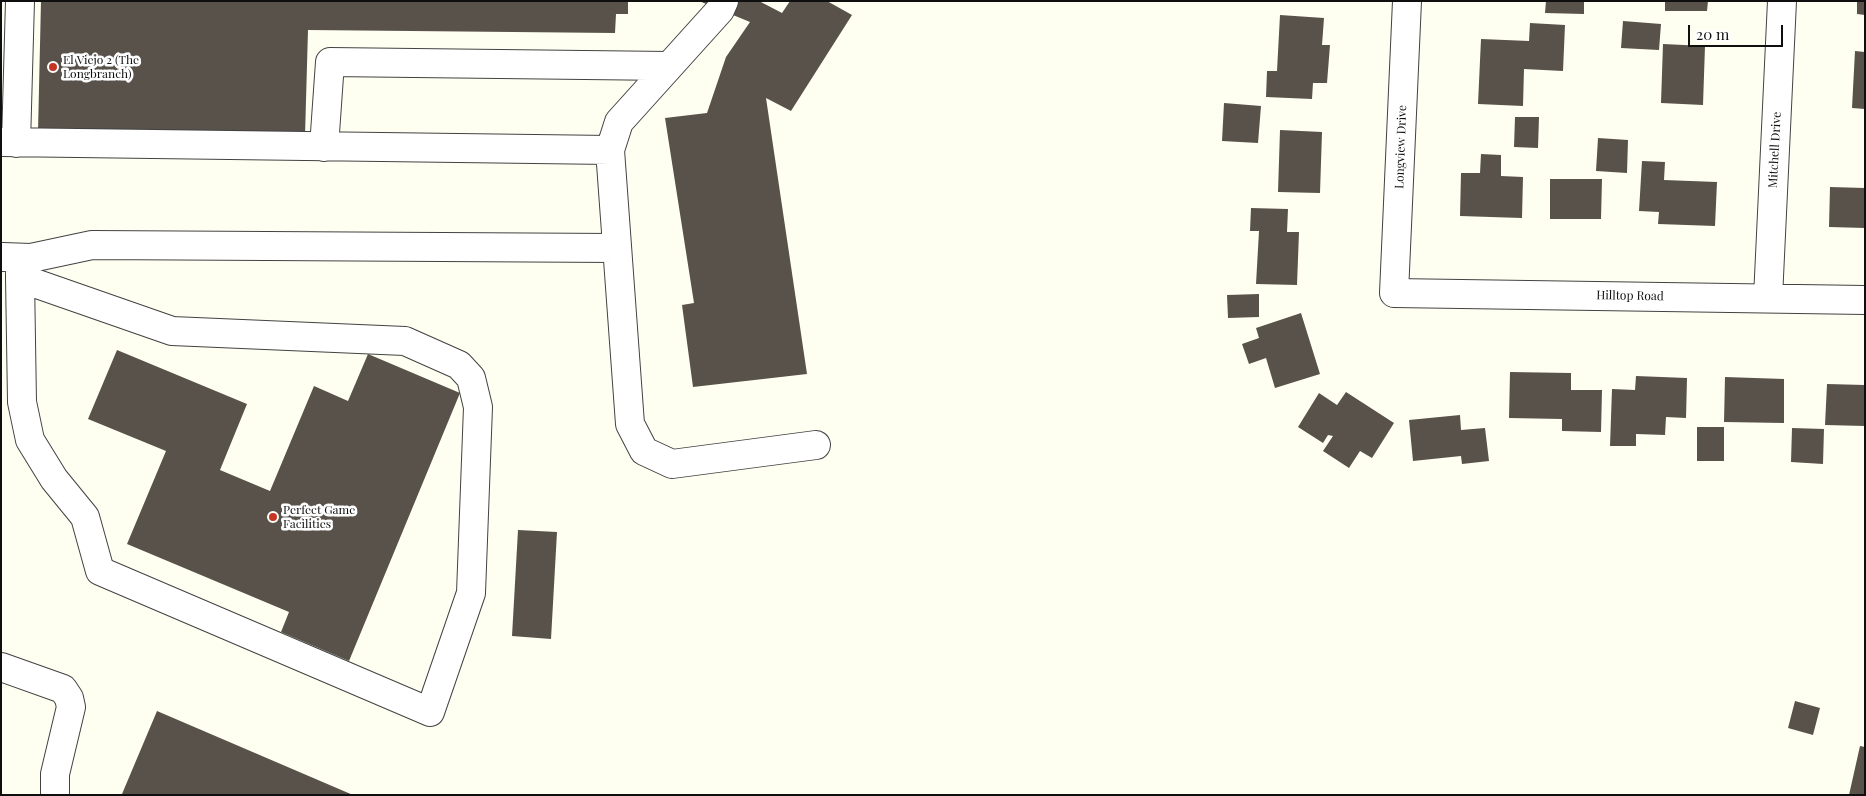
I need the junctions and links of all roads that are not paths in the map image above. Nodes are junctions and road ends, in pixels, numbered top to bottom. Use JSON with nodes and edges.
{"nodes":[{"id":1,"x":20,"y":1,"type":"edge"},
{"id":2,"x":724,"y":1,"type":"edge"},
{"id":3,"x":1407,"y":1,"type":"edge"},
{"id":4,"x":1782,"y":1,"type":"edge"},
{"id":5,"x":669,"y":66,"type":"junction"},
{"id":6,"x":9,"y":143,"type":"edge"},
{"id":7,"x":324,"y":146,"type":"junction"},
{"id":8,"x":610,"y":150,"type":"junction"},
{"id":9,"x":616,"y":248,"type":"junction"},
{"id":10,"x":14,"y":264,"type":"edge"},
{"id":11,"x":1394,"y":294,"type":"joint"},
{"id":12,"x":1768,"y":298,"type":"junction"},
{"id":13,"x":1865,"y":300,"type":"edge"},
{"id":14,"x":816,"y":445,"type":"dead end"},
{"id":15,"x":1,"y":667,"type":"edge"},
{"id":16,"x":55,"y":795,"type":"edge"}],
"edges":[{"from":1,"to":6,"type":"street"},
{"from":2,"to":5,"type":"street"},
{"from":3,"to":11,"type":"street","name":"Longview Drive"},
{"from":4,"to":12,"type":"street","name":"Mitchell Drive"},
{"from":5,"to":7,"type":"street"},
{"from":5,"to":8,"type":"street"},
{"from":6,"to":7,"type":"street"},
{"from":7,"to":8,"type":"street"},
{"from":8,"to":9,"type":"street"},
{"from":9,"to":10,"type":"street"},
{"from":9,"to":14,"type":"street"},
{"from":10,"to":10,"type":"street"},
{"from":11,"to":12,"type":"street","name":"Hilltop Road"},
{"from":12,"to":13,"type":"street","name":"Hilltop Road"},
{"from":15,"to":16,"type":"street"}]}
